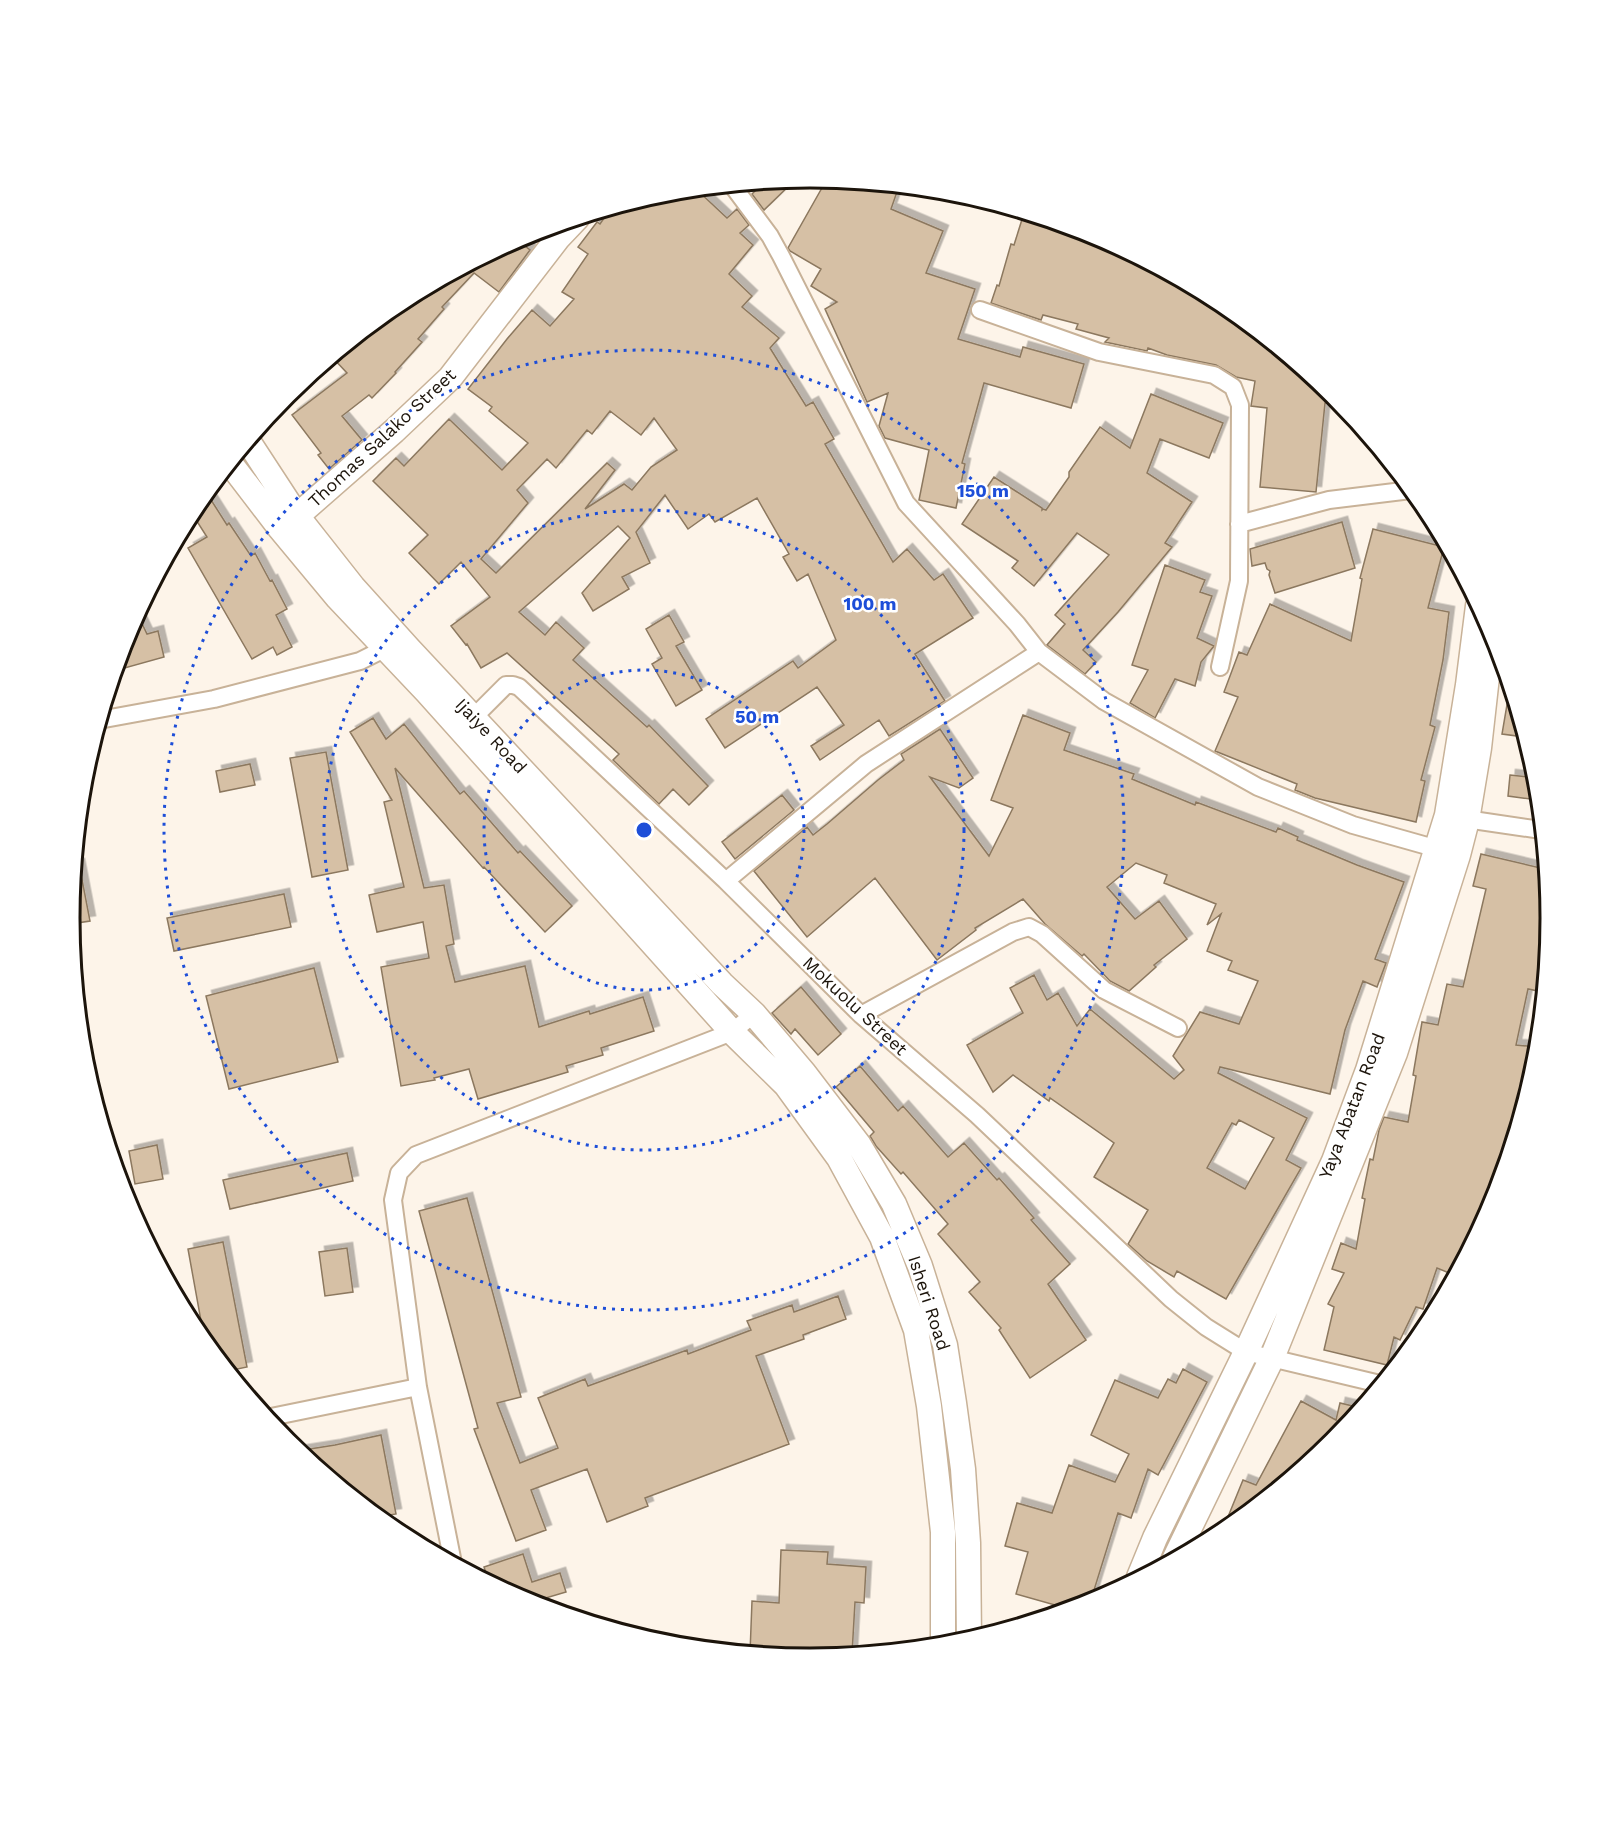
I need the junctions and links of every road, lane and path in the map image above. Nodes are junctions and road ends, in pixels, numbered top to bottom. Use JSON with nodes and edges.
{"nodes":[{"id":1,"x":737,"y":192,"type":"edge"},
{"id":2,"x":548,"y":237,"type":"edge"},
{"id":3,"x":980,"y":310,"type":"dead end"},
{"id":4,"x":252,"y":448,"type":"edge"},
{"id":5,"x":235,"y":468,"type":"edge"},
{"id":6,"x":1401,"y":491,"type":"edge"},
{"id":7,"x":288,"y":522,"type":"junction"},
{"id":8,"x":1239,"y":524,"type":"junction"},
{"id":9,"x":1476,"y":622,"type":"edge"},
{"id":10,"x":392,"y":643,"type":"junction"},
{"id":11,"x":1039,"y":652,"type":"junction"},
{"id":12,"x":1490,"y":653,"type":"edge"},
{"id":13,"x":1220,"y":667,"type":"dead end"},
{"id":14,"x":474,"y":717,"type":"junction"},
{"id":15,"x":107,"y":719,"type":"edge"},
{"id":16,"x":1457,"y":818,"type":"junction"},
{"id":17,"x":1534,"y":829,"type":"edge"},
{"id":18,"x":1448,"y":852,"type":"junction"},
{"id":19,"x":726,"y":881,"type":"junction"},
{"id":20,"x":754,"y":1014,"type":"junction"},
{"id":21,"x":861,"y":1015,"type":"junction"},
{"id":22,"x":1178,"y":1028,"type":"dead end"},
{"id":23,"x":732,"y":1032,"type":"junction"},
{"id":24,"x":1246,"y":1352,"type":"junction"},
{"id":25,"x":1272,"y":1358,"type":"junction"},
{"id":26,"x":1372,"y":1382,"type":"edge"},
{"id":27,"x":418,"y":1387,"type":"junction"},
{"id":28,"x":276,"y":1416,"type":"edge"},
{"id":29,"x":1181,"y":1546,"type":"edge"},
{"id":30,"x":451,"y":1554,"type":"edge"},
{"id":31,"x":1143,"y":1567,"type":"edge"},
{"id":32,"x":969,"y":1630,"type":"edge"},
{"id":33,"x":943,"y":1636,"type":"edge"}],
"edges":[{"from":1,"to":11,"type":"street"},
{"from":2,"to":7,"type":"main road","name":"Thomas Salako Street"},
{"from":3,"to":8,"type":"street"},
{"from":4,"to":7,"type":"main road","name":"Ijaiye Road"},
{"from":5,"to":7,"type":"main road","name":"Ijaiye Road"},
{"from":6,"to":8,"type":"street"},
{"from":7,"to":10,"type":"main road","name":"Ijaiye Road"},
{"from":8,"to":13,"type":"street"},
{"from":9,"to":16,"type":"main road","name":"Yaya Abatan Road"},
{"from":10,"to":14,"type":"main road","name":"Ijaiye Road"},
{"from":10,"to":15,"type":"street"},
{"from":10,"to":23,"type":"main road","name":"Ijaiye Road"},
{"from":11,"to":18,"type":"street"},
{"from":11,"to":19,"type":"street"},
{"from":12,"to":16,"type":"main road","name":"Yaya Abatan Road"},
{"from":14,"to":19,"type":"street","name":"Mokuolu Street"},
{"from":14,"to":20,"type":"main road","name":"Ijaiye Road"},
{"from":16,"to":17,"type":"street"},
{"from":16,"to":18,"type":"main road","name":"Yaya Abatan Road"},
{"from":18,"to":24,"type":"main road","name":"Yaya Abatan Road"},
{"from":18,"to":25,"type":"main road","name":"Yaya Abatan Road"},
{"from":19,"to":21,"type":"street","name":"Mokuolu Street"},
{"from":20,"to":23,"type":"street"},
{"from":20,"to":32,"type":"main road","name":"Isheri Road"},
{"from":21,"to":22,"type":"street"},
{"from":21,"to":24,"type":"street","name":"Mokuolu Street"},
{"from":23,"to":27,"type":"street"},
{"from":23,"to":33,"type":"main road","name":"Isheri Road"},
{"from":24,"to":25,"type":"street","name":"Mokuolu Street"},
{"from":24,"to":31,"type":"main road","name":"Yaya Abatan Road"},
{"from":25,"to":26,"type":"street","name":"Mokuolu Street"},
{"from":25,"to":29,"type":"main road","name":"Yaya Abatan Road"},
{"from":27,"to":28,"type":"street"},
{"from":27,"to":30,"type":"street"}]}
